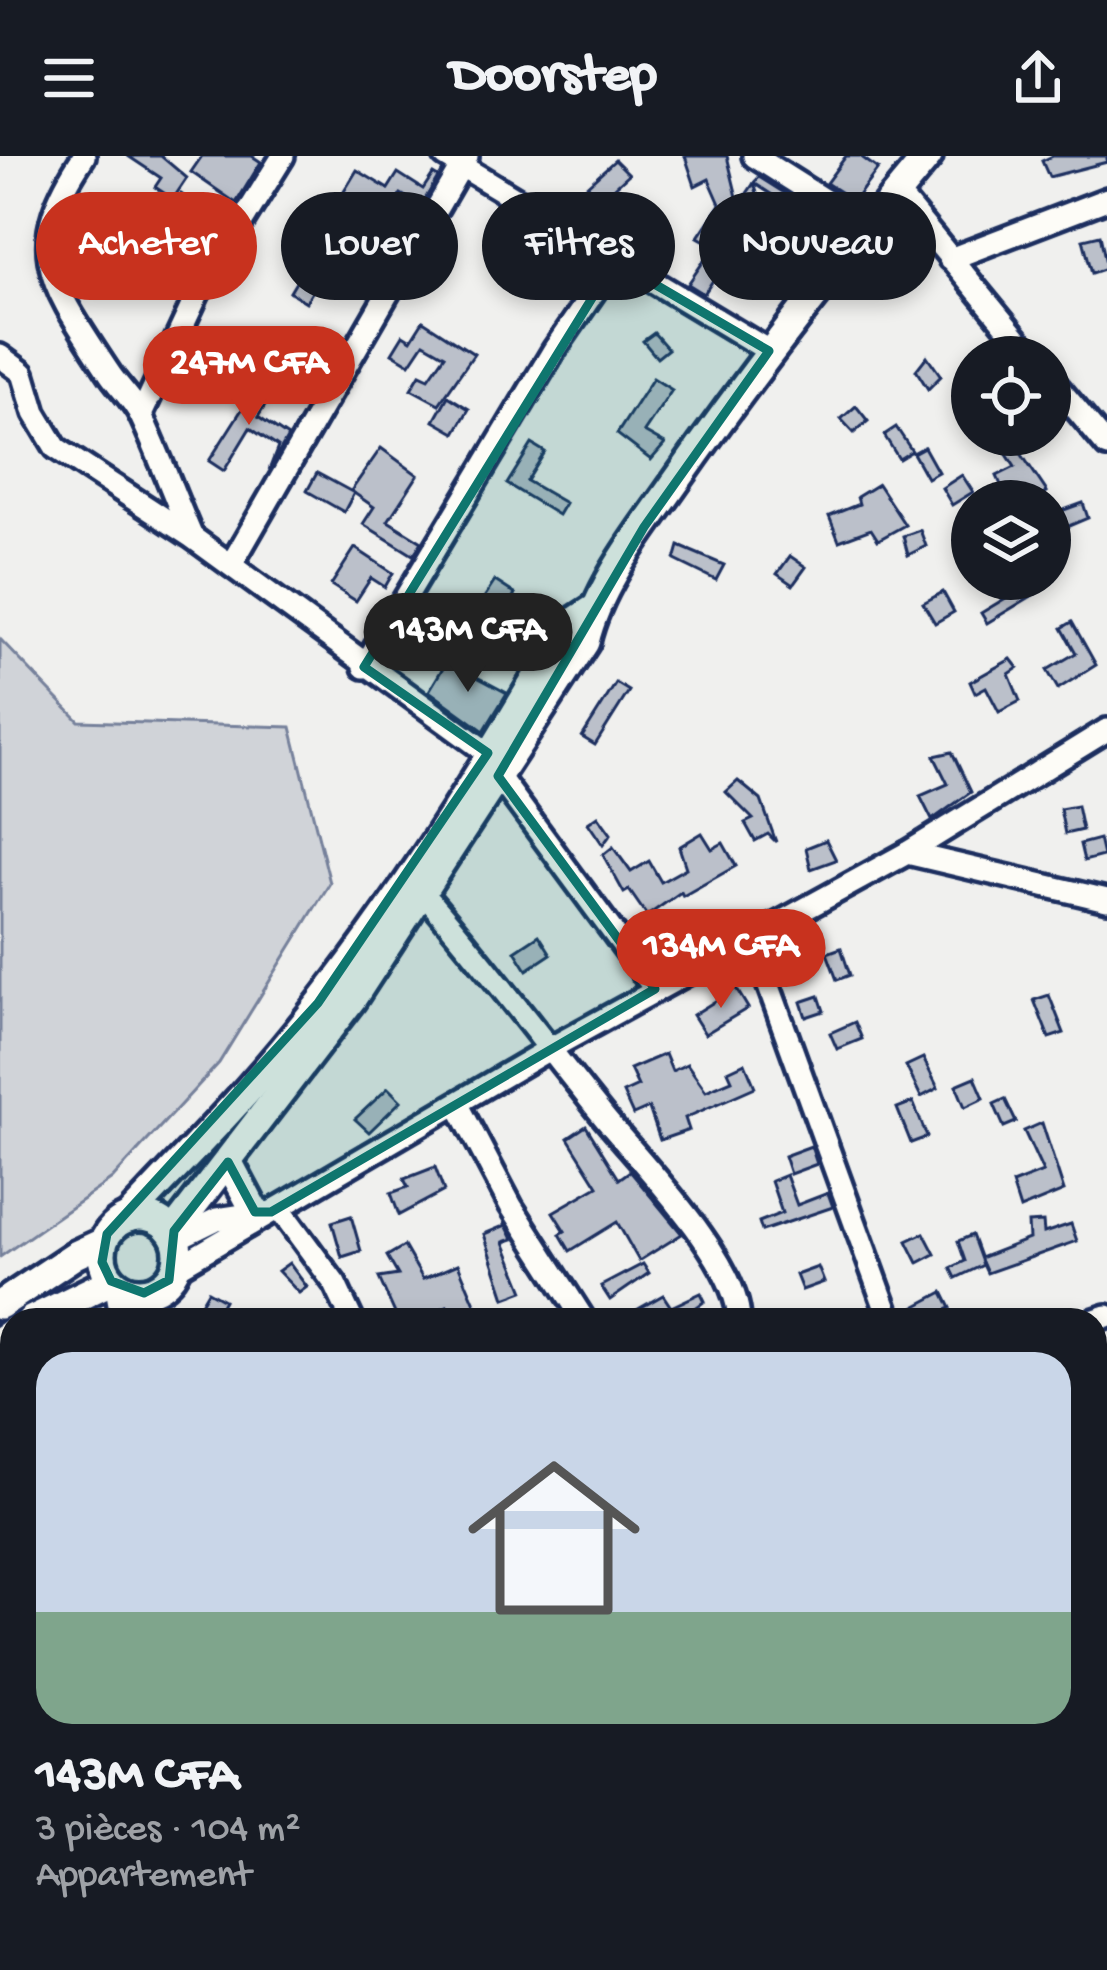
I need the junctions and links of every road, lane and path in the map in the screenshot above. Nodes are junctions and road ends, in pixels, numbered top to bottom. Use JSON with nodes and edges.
{"nodes":[{"id":1,"x":84,"y":156,"type":"edge"},
{"id":2,"x":284,"y":156,"type":"edge"},
{"id":3,"x":754,"y":156,"type":"edge"},
{"id":4,"x":928,"y":156,"type":"edge"},
{"id":5,"x":458,"y":160,"type":"edge"},
{"id":6,"x":508,"y":192,"type":"edge"},
{"id":7,"x":811,"y":192,"type":"edge"},
{"id":8,"x":898,"y":192,"type":"edge"},
{"id":9,"x":1107,"y":200,"type":"edge"},
{"id":10,"x":936,"y":242,"type":"edge"},
{"id":11,"x":950,"y":260,"type":"junction"},
{"id":12,"x":675,"y":296,"type":"edge"},
{"id":13,"x":588,"y":300,"type":"edge"},
{"id":14,"x":810,"y":300,"type":"edge"},
{"id":15,"x":1015,"y":336,"type":"edge"},
{"id":16,"x":769,"y":351,"type":"junction"},
{"id":17,"x":0,"y":356,"type":"edge"},
{"id":18,"x":1071,"y":403,"type":"edge"},
{"id":19,"x":141,"y":415,"type":"junction"},
{"id":20,"x":1107,"y":446,"type":"edge"},
{"id":21,"x":192,"y":537,"type":"junction"},
{"id":22,"x":231,"y":565,"type":"junction"},
{"id":23,"x":364,"y":668,"type":"junction"},
{"id":24,"x":1107,"y":730,"type":"edge"},
{"id":25,"x":493,"y":765,"type":"junction"},
{"id":26,"x":907,"y":853,"type":"junction"},
{"id":27,"x":424,"y":894,"type":"junction"},
{"id":28,"x":1107,"y":900,"type":"edge"},
{"id":29,"x":751,"y":937,"type":"junction"},
{"id":30,"x":656,"y":989,"type":"junction"},
{"id":31,"x":550,"y":1048,"type":"junction"},
{"id":32,"x":458,"y":1105,"type":"junction"},
{"id":33,"x":228,"y":1161,"type":"junction"},
{"id":34,"x":268,"y":1211,"type":"junction"},
{"id":35,"x":128,"y":1218,"type":"junction"},
{"id":36,"x":174,"y":1236,"type":"junction"},
{"id":37,"x":103,"y":1242,"type":"junction"},
{"id":38,"x":166,"y":1279,"type":"junction"},
{"id":39,"x":115,"y":1284,"type":"junction"},
{"id":40,"x":0,"y":1305,"type":"edge"},
{"id":41,"x":59,"y":1308,"type":"edge"},
{"id":42,"x":122,"y":1308,"type":"edge"},
{"id":43,"x":152,"y":1308,"type":"edge"},
{"id":44,"x":346,"y":1308,"type":"edge"},
{"id":45,"x":576,"y":1308,"type":"edge"},
{"id":46,"x":739,"y":1308,"type":"edge"},
{"id":47,"x":886,"y":1308,"type":"edge"}],
"edges":[{"from":1,"to":19,"type":"street"},
{"from":2,"to":19,"type":"street"},
{"from":3,"to":7,"type":"street"},
{"from":4,"to":8,"type":"main road"},
{"from":5,"to":6,"type":"street"},
{"from":5,"to":22,"type":"street"},
{"from":9,"to":11,"type":"street"},
{"from":10,"to":11,"type":"street"},
{"from":11,"to":15,"type":"street"},
{"from":12,"to":16,"type":"street"},
{"from":13,"to":23,"type":"street"},
{"from":14,"to":16,"type":"main road"},
{"from":16,"to":25,"type":"main road"},
{"from":17,"to":21,"type":"street"},
{"from":18,"to":20,"type":"street"},
{"from":19,"to":21,"type":"street"},
{"from":21,"to":22,"type":"street"},
{"from":22,"to":23,"type":"street"},
{"from":23,"to":25,"type":"street"},
{"from":24,"to":26,"type":"street"},
{"from":25,"to":27,"type":"main road"},
{"from":25,"to":30,"type":"street"},
{"from":25,"to":35,"type":"main road"},
{"from":26,"to":28,"type":"street"},
{"from":26,"to":29,"type":"street"},
{"from":27,"to":31,"type":"street"},
{"from":27,"to":33,"type":"main road"},
{"from":29,"to":30,"type":"street"},
{"from":29,"to":47,"type":"street"},
{"from":30,"to":31,"type":"street"},
{"from":31,"to":32,"type":"street"},
{"from":31,"to":46,"type":"street"},
{"from":32,"to":34,"type":"street"},
{"from":32,"to":45,"type":"street"},
{"from":33,"to":34,"type":"main road"},
{"from":33,"to":36,"type":"main road"},
{"from":34,"to":36,"type":"street"},
{"from":34,"to":38,"type":"street"},
{"from":34,"to":44,"type":"street"},
{"from":35,"to":36,"type":"main road"},
{"from":35,"to":37,"type":"main road"},
{"from":36,"to":38,"type":"main road"},
{"from":37,"to":39,"type":"main road"},
{"from":37,"to":40,"type":"main road"},
{"from":38,"to":39,"type":"main road"},
{"from":38,"to":43,"type":"main road"},
{"from":39,"to":41,"type":"main road"},
{"from":39,"to":42,"type":"main road"}]}
